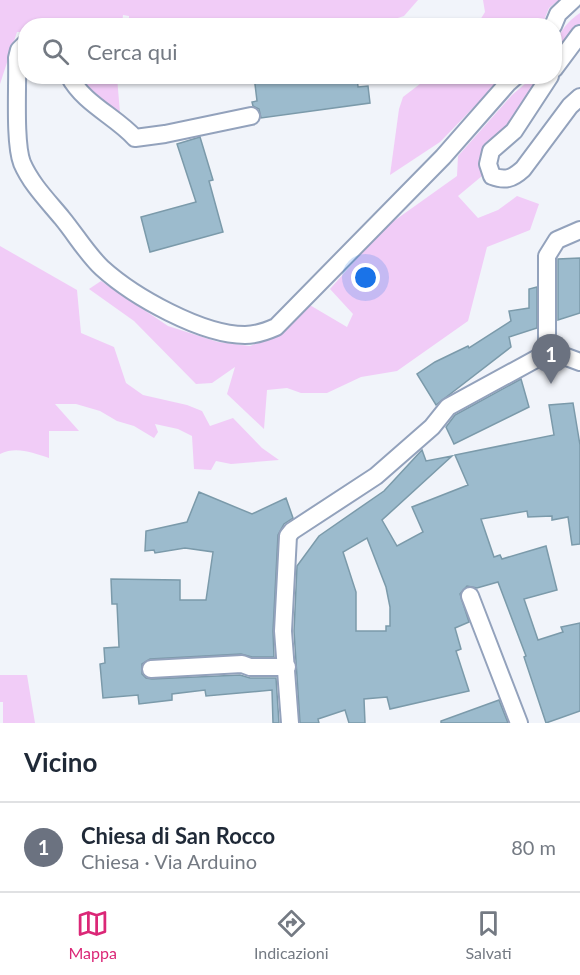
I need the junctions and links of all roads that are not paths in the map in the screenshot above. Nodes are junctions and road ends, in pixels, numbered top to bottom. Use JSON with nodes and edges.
{"nodes":[{"id":1,"x":573,"y":0,"type":"edge"},
{"id":2,"x":556,"y":18,"type":"edge"},
{"id":3,"x":580,"y":34,"type":"edge"},
{"id":4,"x":18,"y":54,"type":"edge"},
{"id":5,"x":562,"y":59,"type":"edge"},
{"id":6,"x":76,"y":84,"type":"edge"},
{"id":7,"x":509,"y":84,"type":"edge"},
{"id":8,"x":545,"y":84,"type":"edge"},
{"id":9,"x":580,"y":97,"type":"edge"},
{"id":10,"x":250,"y":116,"type":"dead end"},
{"id":11,"x":580,"y":230,"type":"edge"},
{"id":12,"x":548,"y":353,"type":"junction"},
{"id":13,"x":580,"y":362,"type":"edge"},
{"id":14,"x":470,"y":596,"type":"dead end"},
{"id":15,"x":286,"y":666,"type":"junction"},
{"id":16,"x":151,"y":669,"type":"dead end"},
{"id":17,"x":290,"y":723,"type":"edge"},
{"id":18,"x":519,"y":723,"type":"edge"}],
"edges":[{"from":1,"to":2,"type":"street"},
{"from":3,"to":5,"type":"street"},
{"from":4,"to":7,"type":"street"},
{"from":6,"to":10,"type":"street"},
{"from":8,"to":9,"type":"street"},
{"from":11,"to":12,"type":"street"},
{"from":12,"to":13,"type":"street"},
{"from":12,"to":15,"type":"street"},
{"from":14,"to":18,"type":"street"},
{"from":15,"to":16,"type":"street"},
{"from":15,"to":17,"type":"street"}]}
